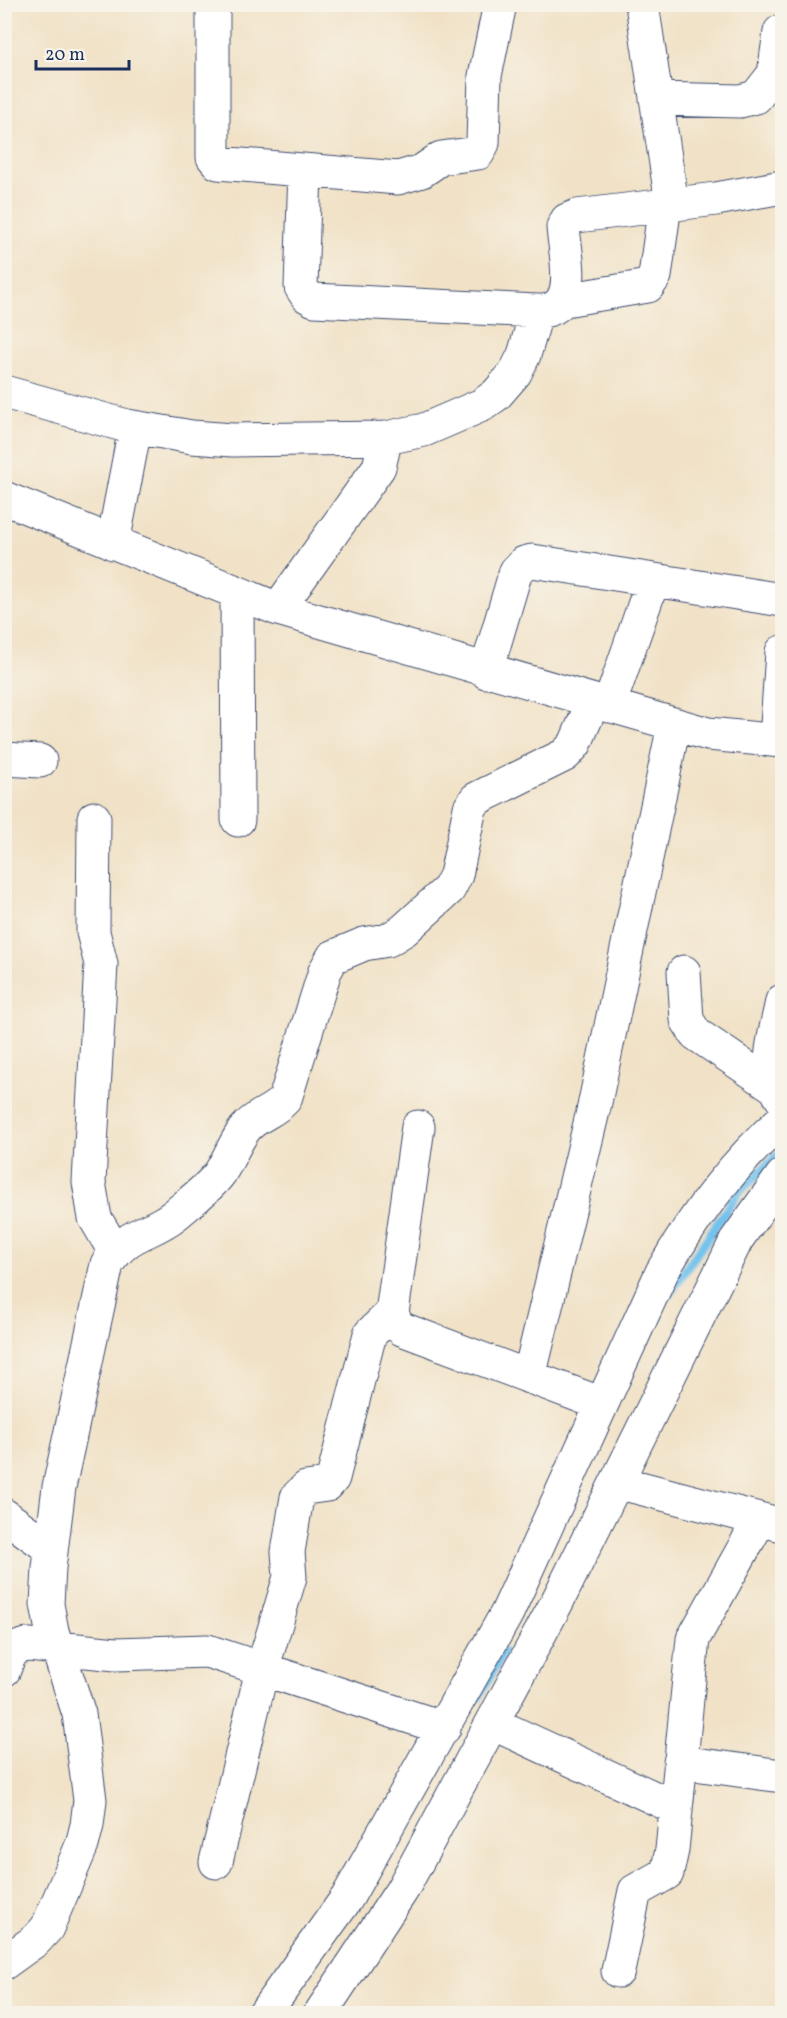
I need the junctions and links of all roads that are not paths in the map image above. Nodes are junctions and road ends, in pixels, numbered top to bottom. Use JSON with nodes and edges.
{"nodes":[{"id":1,"x":213,"y":4,"type":"edge"},
{"id":2,"x":500,"y":4,"type":"edge"},
{"id":3,"x":642,"y":4,"type":"edge"},
{"id":4,"x":780,"y":32,"type":"dead end"},
{"id":5,"x":656,"y":99,"type":"junction"},
{"id":6,"x":305,"y":171,"type":"junction"},
{"id":7,"x":783,"y":187,"type":"edge"},
{"id":8,"x":668,"y":205,"type":"junction"},
{"id":9,"x":551,"y":306,"type":"junction"},
{"id":10,"x":4,"y":392,"type":"edge"},
{"id":11,"x":135,"y":428,"type":"junction"},
{"id":12,"x":386,"y":438,"type":"junction"},
{"id":13,"x":4,"y":498,"type":"edge"},
{"id":14,"x":113,"y":543,"type":"junction"},
{"id":15,"x":653,"y":580,"type":"junction"},
{"id":16,"x":237,"y":594,"type":"junction"},
{"id":17,"x":783,"y":600,"type":"edge"},
{"id":18,"x":278,"y":609,"type":"junction"},
{"id":19,"x":783,"y":652,"type":"edge"},
{"id":20,"x":486,"y":672,"type":"junction"},
{"id":21,"x":601,"y":704,"type":"junction"},
{"id":22,"x":674,"y":725,"type":"junction"},
{"id":23,"x":779,"y":740,"type":"edge"},
{"id":24,"x":4,"y":759,"type":"edge"},
{"id":25,"x":40,"y":761,"type":"dead end"},
{"id":26,"x":94,"y":818,"type":"dead end"},
{"id":27,"x":238,"y":820,"type":"dead end"},
{"id":28,"x":684,"y":972,"type":"dead end"},
{"id":29,"x":783,"y":1000,"type":"edge"},
{"id":30,"x":778,"y":1093,"type":"edge"},
{"id":31,"x":783,"y":1120,"type":"edge"},
{"id":32,"x":418,"y":1127,"type":"dead end"},
{"id":33,"x":783,"y":1176,"type":"edge"},
{"id":34,"x":115,"y":1252,"type":"junction"},
{"id":35,"x":392,"y":1313,"type":"junction"},
{"id":36,"x":529,"y":1377,"type":"junction"},
{"id":37,"x":602,"y":1404,"type":"junction"},
{"id":38,"x":617,"y":1482,"type":"junction"},
{"id":39,"x":4,"y":1515,"type":"edge"},
{"id":40,"x":771,"y":1523,"type":"edge"},
{"id":41,"x":51,"y":1550,"type":"junction"},
{"id":42,"x":58,"y":1648,"type":"junction"},
{"id":43,"x":4,"y":1670,"type":"edge"},
{"id":44,"x":262,"y":1670,"type":"junction"},
{"id":45,"x":492,"y":1723,"type":"junction"},
{"id":46,"x":444,"y":1728,"type":"junction"},
{"id":47,"x":680,"y":1762,"type":"junction"},
{"id":48,"x":783,"y":1776,"type":"edge"},
{"id":49,"x":676,"y":1808,"type":"junction"},
{"id":50,"x":216,"y":1862,"type":"dead end"},
{"id":51,"x":4,"y":1963,"type":"edge"},
{"id":52,"x":618,"y":1971,"type":"dead end"},
{"id":53,"x":332,"y":2010,"type":"edge"},
{"id":54,"x":264,"y":2013,"type":"edge"}],
"edges":[{"from":1,"to":6,"type":"street"},
{"from":2,"to":6,"type":"street"},
{"from":3,"to":5,"type":"street"},
{"from":4,"to":5,"type":"street"},
{"from":5,"to":8,"type":"street"},
{"from":6,"to":9,"type":"street"},
{"from":7,"to":8,"type":"street"},
{"from":8,"to":9,"type":"street"},
{"from":8,"to":9,"type":"street"},
{"from":9,"to":12,"type":"street"},
{"from":10,"to":11,"type":"street"},
{"from":11,"to":12,"type":"street"},
{"from":11,"to":14,"type":"street"},
{"from":12,"to":18,"type":"street"},
{"from":13,"to":14,"type":"street"},
{"from":14,"to":16,"type":"street"},
{"from":15,"to":17,"type":"street"},
{"from":15,"to":20,"type":"street"},
{"from":15,"to":21,"type":"street"},
{"from":16,"to":18,"type":"street"},
{"from":16,"to":27,"type":"street"},
{"from":18,"to":20,"type":"street"},
{"from":19,"to":23,"type":"street"},
{"from":20,"to":21,"type":"street"},
{"from":21,"to":22,"type":"street"},
{"from":21,"to":34,"type":"street"},
{"from":22,"to":23,"type":"street"},
{"from":22,"to":36,"type":"street"},
{"from":24,"to":25,"type":"street"},
{"from":26,"to":34,"type":"street"},
{"from":28,"to":30,"type":"street"},
{"from":29,"to":30,"type":"street"},
{"from":31,"to":37,"type":"street"},
{"from":32,"to":35,"type":"street"},
{"from":33,"to":38,"type":"street"},
{"from":34,"to":41,"type":"street"},
{"from":35,"to":36,"type":"street"},
{"from":35,"to":44,"type":"street"},
{"from":36,"to":37,"type":"street"},
{"from":37,"to":46,"type":"street"},
{"from":38,"to":40,"type":"street"},
{"from":38,"to":45,"type":"street"},
{"from":39,"to":41,"type":"street"},
{"from":40,"to":47,"type":"street"},
{"from":41,"to":42,"type":"street"},
{"from":42,"to":43,"type":"street"},
{"from":42,"to":44,"type":"street"},
{"from":42,"to":51,"type":"street"},
{"from":44,"to":46,"type":"street"},
{"from":44,"to":50,"type":"street"},
{"from":45,"to":49,"type":"street"},
{"from":45,"to":53,"type":"street"},
{"from":46,"to":54,"type":"street"},
{"from":47,"to":48,"type":"street"},
{"from":47,"to":49,"type":"street"},
{"from":49,"to":52,"type":"street"}]}
